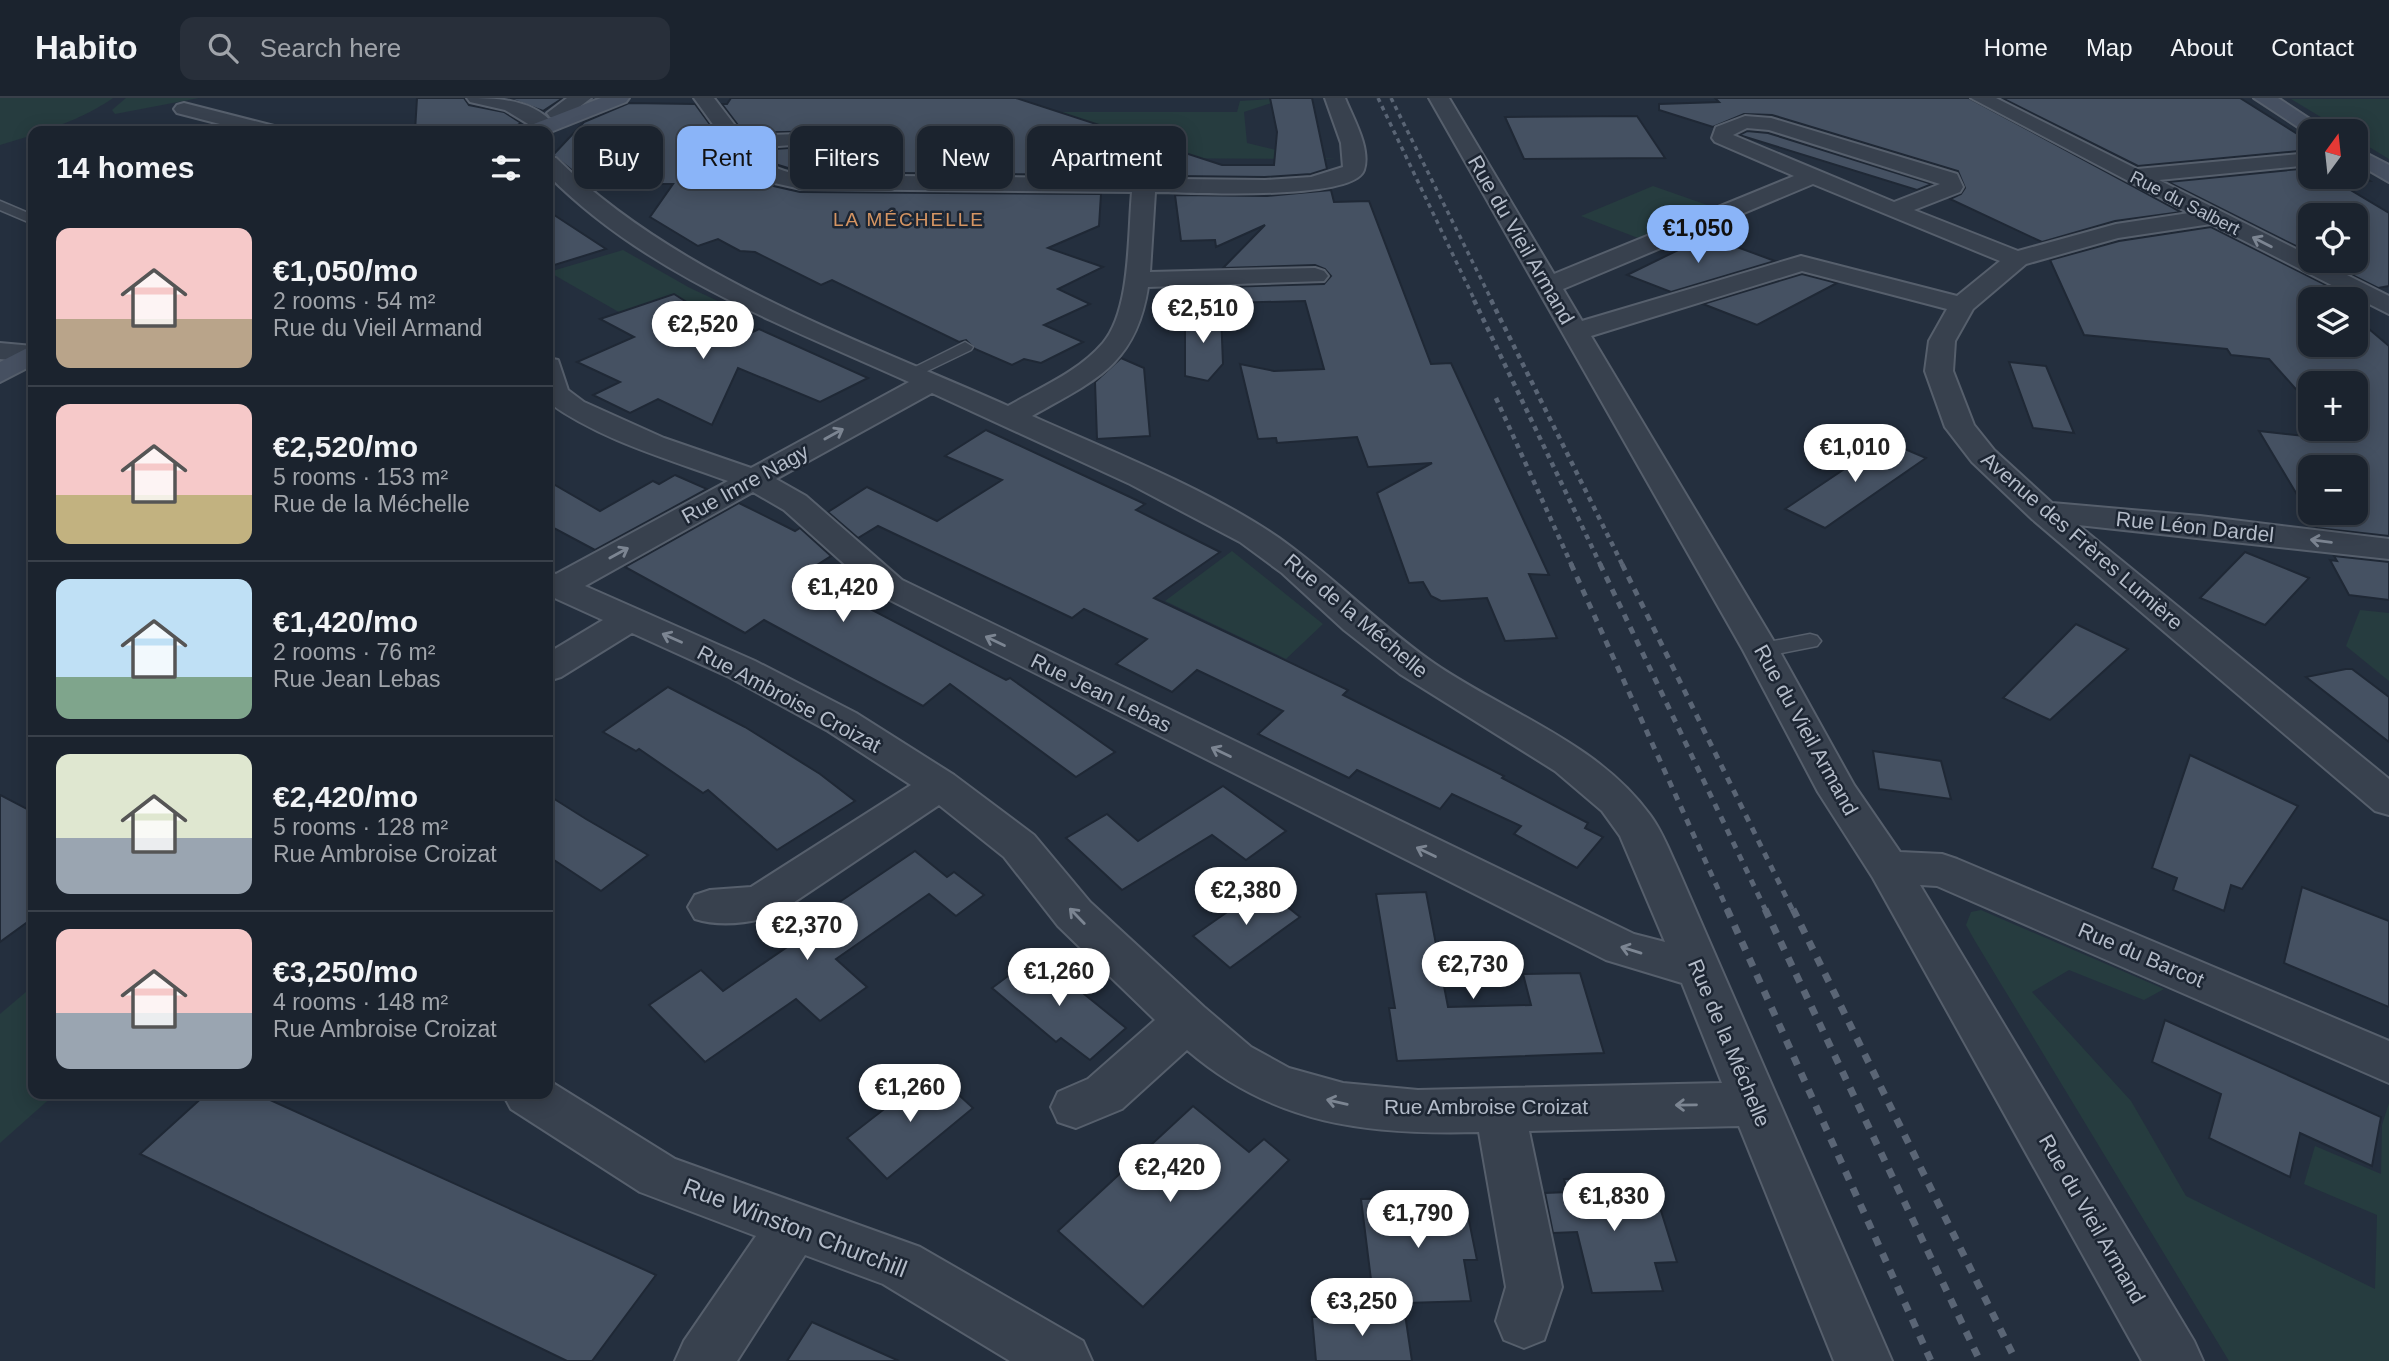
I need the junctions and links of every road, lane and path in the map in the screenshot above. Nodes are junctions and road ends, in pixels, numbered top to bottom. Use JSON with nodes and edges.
{"nodes":[{"id":1,"x":477,"y":98,"type":"edge"},
{"id":2,"x":581,"y":98,"type":"edge"},
{"id":3,"x":619,"y":98,"type":"edge"},
{"id":4,"x":704,"y":98,"type":"edge"},
{"id":5,"x":1335,"y":98,"type":"edge"},
{"id":6,"x":1439,"y":98,"type":"edge"},
{"id":7,"x":1981,"y":98,"type":"edge"},
{"id":8,"x":2264,"y":98,"type":"edge"},
{"id":9,"x":184,"y":110,"type":"dead end"},
{"id":10,"x":569,"y":117,"type":"junction"},
{"id":11,"x":2298,"y":119,"type":"edge"},
{"id":12,"x":250,"y":126,"type":"edge"},
{"id":13,"x":535,"y":126,"type":"edge"},
{"id":14,"x":546,"y":126,"type":"edge"},
{"id":15,"x":725,"y":126,"type":"edge"},
{"id":16,"x":2298,"y":160,"type":"edge"},
{"id":17,"x":2368,"y":163,"type":"edge"},
{"id":18,"x":553,"y":169,"type":"edge"},
{"id":19,"x":2389,"y":175,"type":"edge"},
{"id":20,"x":2134,"y":176,"type":"junction"},
{"id":21,"x":776,"y":177,"type":"edge"},
{"id":22,"x":1810,"y":177,"type":"junction"},
{"id":23,"x":1027,"y":185,"type":"edge"},
{"id":24,"x":1186,"y":186,"type":"edge"},
{"id":25,"x":1144,"y":189,"type":"edge"},
{"id":26,"x":1,"y":205,"type":"edge"},
{"id":27,"x":1894,"y":210,"type":"junction"},
{"id":28,"x":2212,"y":217,"type":"junction"},
{"id":29,"x":28,"y":218,"type":"edge"},
{"id":30,"x":2017,"y":259,"type":"junction"},
{"id":31,"x":1315,"y":276,"type":"dead end"},
{"id":32,"x":1135,"y":280,"type":"junction"},
{"id":33,"x":1548,"y":286,"type":"junction"},
{"id":34,"x":1962,"y":305,"type":"junction"},
{"id":35,"x":2389,"y":306,"type":"edge"},
{"id":36,"x":1574,"y":332,"type":"junction"},
{"id":37,"x":965,"y":347,"type":"dead end"},
{"id":38,"x":920,"y":377,"type":"junction"},
{"id":39,"x":553,"y":389,"type":"edge"},
{"id":40,"x":1010,"y":417,"type":"junction"},
{"id":41,"x":753,"y":479,"type":"junction"},
{"id":42,"x":2043,"y":512,"type":"junction"},
{"id":43,"x":2389,"y":549,"type":"edge"},
{"id":44,"x":553,"y":584,"type":"edge"},
{"id":45,"x":631,"y":619,"type":"junction"},
{"id":46,"x":1811,"y":641,"type":"dead end"},
{"id":47,"x":1761,"y":650,"type":"junction"},
{"id":48,"x":553,"y":666,"type":"edge"},
{"id":49,"x":940,"y":785,"type":"junction"},
{"id":50,"x":2389,"y":800,"type":"edge"},
{"id":51,"x":1888,"y":867,"type":"junction"},
{"id":52,"x":710,"y":908,"type":"dead end"},
{"id":53,"x":1696,"y":969,"type":"junction"},
{"id":54,"x":1187,"y":1021,"type":"junction"},
{"id":55,"x":2389,"y":1063,"type":"edge"},
{"id":56,"x":536,"y":1099,"type":"edge"},
{"id":57,"x":1754,"y":1104,"type":"junction"},
{"id":58,"x":1076,"y":1107,"type":"dead end"},
{"id":59,"x":1500,"y":1110,"type":"junction"},
{"id":60,"x":793,"y":1227,"type":"junction"},
{"id":61,"x":1524,"y":1321,"type":"dead end"},
{"id":62,"x":704,"y":1361,"type":"edge"},
{"id":63,"x":1063,"y":1361,"type":"edge"},
{"id":64,"x":1863,"y":1361,"type":"edge"},
{"id":65,"x":2174,"y":1361,"type":"edge"}],
"edges":[{"from":1,"to":13,"type":"street"},
{"from":2,"to":10,"type":"street"},
{"from":3,"to":10,"type":"main road"},
{"from":4,"to":15,"type":"street"},
{"from":5,"to":24,"type":"street"},
{"from":6,"to":33,"type":"street","name":"Rue du Vieil Armand"},
{"from":7,"to":20,"type":"street","name":"Rue du Salbert"},
{"from":8,"to":11,"type":"main road"},
{"from":9,"to":12,"type":"street"},
{"from":10,"to":14,"type":"main road"},
{"from":16,"to":20,"type":"street"},
{"from":17,"to":19,"type":"main road"},
{"from":18,"to":38,"type":"street","name":"Rue de la Méchelle"},
{"from":20,"to":28,"type":"street","name":"Rue du Salbert"},
{"from":21,"to":23,"type":"street"},
{"from":22,"to":27,"type":"street"},
{"from":22,"to":27,"type":"street"},
{"from":22,"to":33,"type":"street"},
{"from":25,"to":32,"type":"street"},
{"from":26,"to":29,"type":"lane"},
{"from":27,"to":30,"type":"street"},
{"from":28,"to":30,"type":"street","name":"Avenue des Frères Lumière"},
{"from":35,"to":28,"type":"street","name":"Rue du Salbert","one_way":true},
{"from":30,"to":34,"type":"street","name":"Avenue des Frères Lumière"},
{"from":31,"to":32,"type":"street"},
{"from":32,"to":40,"type":"street"},
{"from":33,"to":36,"type":"street","name":"Rue du Vieil Armand"},
{"from":34,"to":36,"type":"street"},
{"from":34,"to":42,"type":"street","name":"Avenue des Frères Lumière"},
{"from":36,"to":47,"type":"street","name":"Rue du Vieil Armand"},
{"from":37,"to":38,"type":"lane"},
{"from":38,"to":40,"type":"street","name":"Rue de la Méchelle"},
{"from":41,"to":38,"type":"street","name":"Rue Imre Nagy","one_way":true},
{"from":39,"to":41,"type":"street","name":"Rue Jean Lebas"},
{"from":40,"to":53,"type":"street","name":"Rue de la Méchelle"},
{"from":44,"to":41,"type":"street","name":"Rue Imre Nagy","one_way":true},
{"from":53,"to":41,"type":"street","name":"Rue Jean Lebas","one_way":true},
{"from":43,"to":42,"type":"street","name":"Rue Léon Dardel","one_way":true},
{"from":42,"to":50,"type":"street","name":"Avenue des Frères Lumière"},
{"from":44,"to":45,"type":"street","name":"Rue Ambroise Croizat"},
{"from":45,"to":48,"type":"street"},
{"from":49,"to":45,"type":"street","name":"Rue Ambroise Croizat","one_way":true},
{"from":46,"to":47,"type":"lane"},
{"from":47,"to":51,"type":"street","name":"Rue du Vieil Armand"},
{"from":49,"to":52,"type":"street"},
{"from":54,"to":49,"type":"street","name":"Rue Ambroise Croizat","one_way":true},
{"from":51,"to":55,"type":"street","name":"Rue du Barcot"},
{"from":51,"to":65,"type":"street","name":"Rue du Vieil Armand"},
{"from":53,"to":57,"type":"street","name":"Rue de la Méchelle"},
{"from":54,"to":58,"type":"street"},
{"from":59,"to":54,"type":"street","name":"Rue Ambroise Croizat","one_way":true},
{"from":56,"to":60,"type":"street","name":"Rue Winston Churchill"},
{"from":57,"to":59,"type":"street","name":"Rue Ambroise Croizat","one_way":true},
{"from":57,"to":64,"type":"street","name":"Rue de la Méchelle"},
{"from":59,"to":61,"type":"street"},
{"from":60,"to":62,"type":"street"},
{"from":60,"to":63,"type":"street","name":"Rue Winston Churchill"}]}
